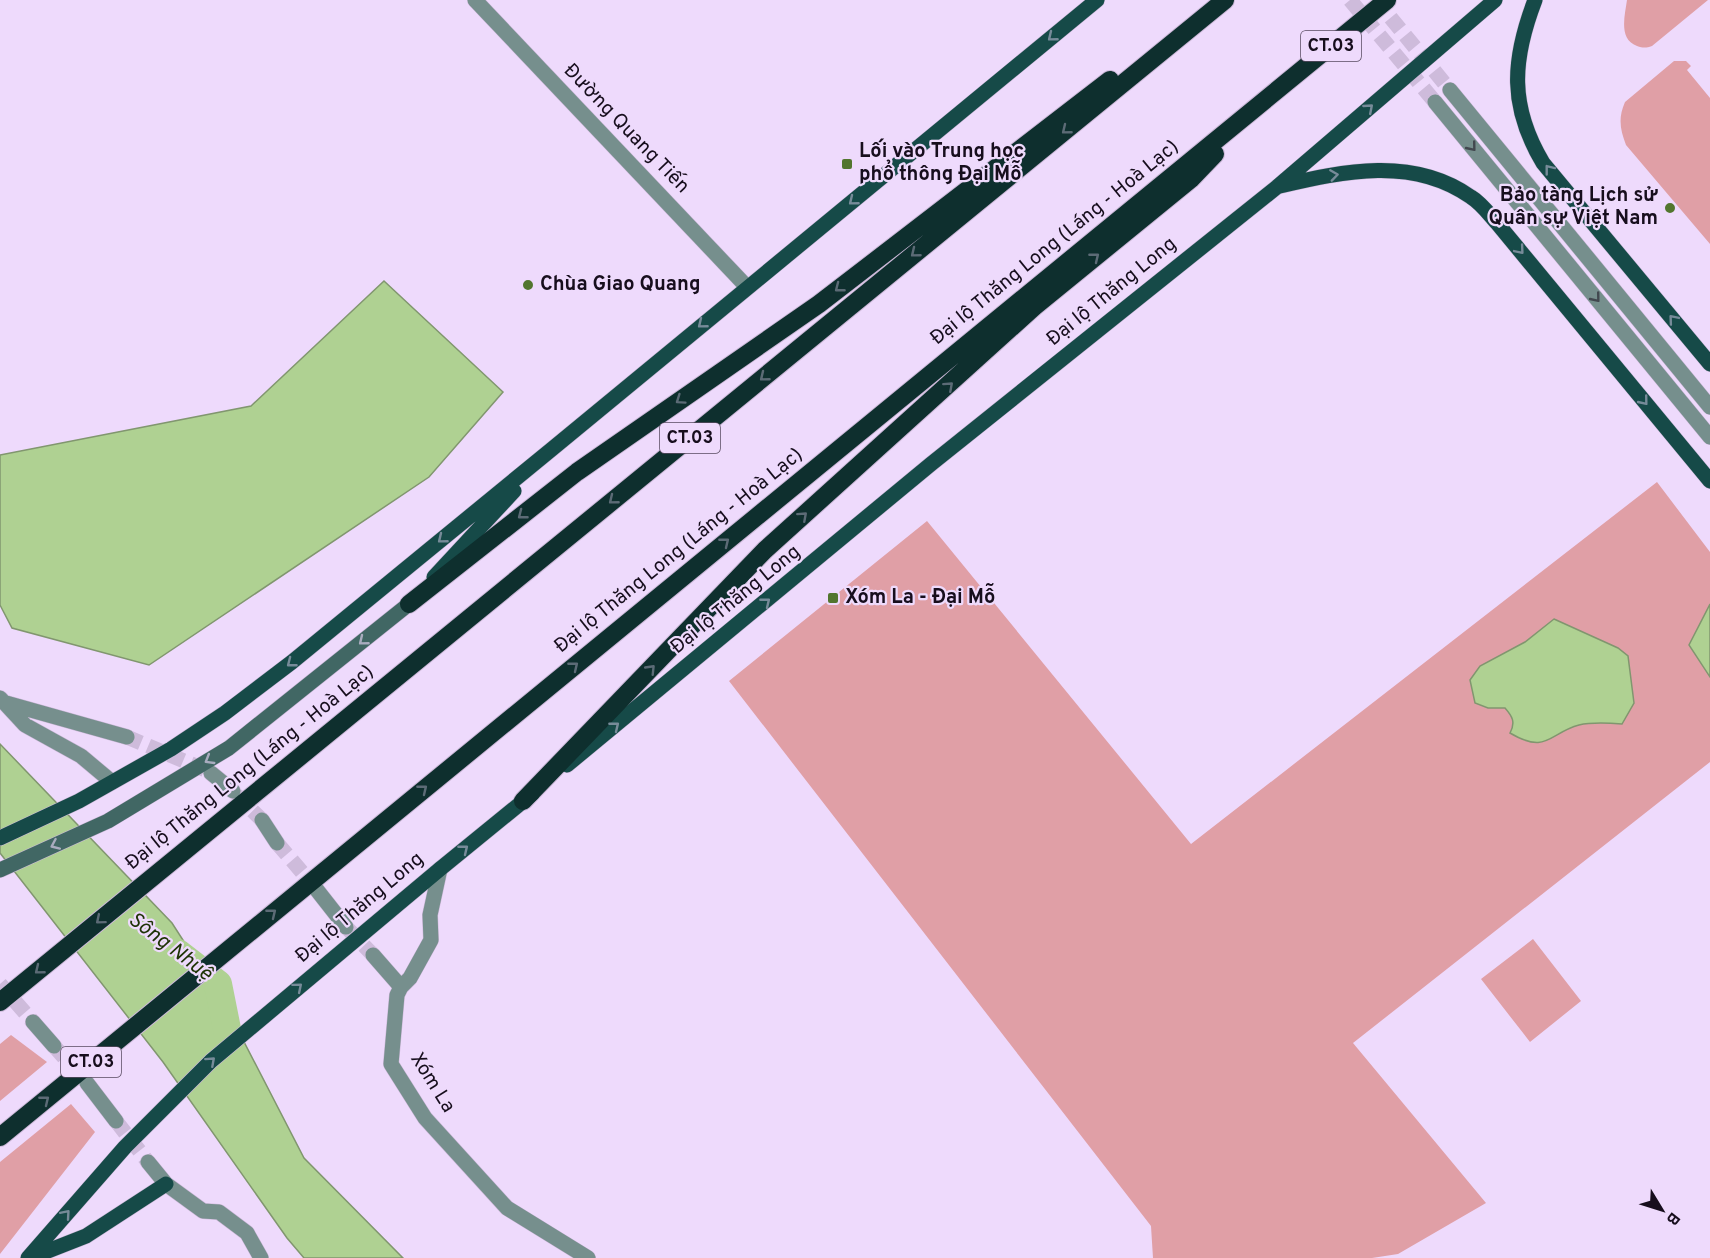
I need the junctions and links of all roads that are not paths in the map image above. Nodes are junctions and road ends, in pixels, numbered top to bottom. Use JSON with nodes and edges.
{"nodes":[{"id":1,"x":475,"y":0,"type":"edge"},
{"id":2,"x":1097,"y":0,"type":"edge"},
{"id":3,"x":1223,"y":0,"type":"edge"},
{"id":4,"x":1387,"y":0,"type":"edge"},
{"id":5,"x":1495,"y":0,"type":"edge"},
{"id":6,"x":1535,"y":0,"type":"edge"},
{"id":7,"x":1450,"y":90,"type":"tunnel mouth"},
{"id":8,"x":1275,"y":92,"type":"junction"},
{"id":9,"x":1435,"y":102,"type":"tunnel mouth"},
{"id":10,"x":1277,"y":187,"type":"junction"},
{"id":11,"x":747,"y":287,"type":"junction"},
{"id":12,"x":1710,"y":364,"type":"edge"},
{"id":13,"x":1710,"y":407,"type":"edge"},
{"id":14,"x":1710,"y":437,"type":"edge"},
{"id":15,"x":552,"y":449,"type":"junction"},
{"id":16,"x":1710,"y":481,"type":"edge"},
{"id":17,"x":409,"y":604,"type":"junction"},
{"id":18,"x":3,"y":700,"type":"edge"},
{"id":19,"x":127,"y":737,"type":"tunnel mouth"},
{"id":20,"x":211,"y":773,"type":"tunnel mouth"},
{"id":21,"x":112,"y":782,"type":"junction"},
{"id":22,"x":232,"y":792,"type":"tunnel mouth"},
{"id":23,"x":523,"y":801,"type":"junction"},
{"id":24,"x":261,"y":820,"type":"tunnel mouth"},
{"id":25,"x":0,"y":838,"type":"edge"},
{"id":26,"x":277,"y":843,"type":"tunnel mouth"},
{"id":27,"x":440,"y":869,"type":"junction"},
{"id":28,"x":0,"y":870,"type":"edge"},
{"id":29,"x":313,"y":885,"type":"tunnel mouth"},
{"id":30,"x":346,"y":927,"type":"tunnel mouth"},
{"id":31,"x":373,"y":956,"type":"tunnel mouth"},
{"id":32,"x":400,"y":987,"type":"junction"},
{"id":33,"x":0,"y":1002,"type":"edge"},
{"id":34,"x":33,"y":1022,"type":"tunnel mouth"},
{"id":35,"x":54,"y":1046,"type":"tunnel mouth"},
{"id":36,"x":87,"y":1083,"type":"tunnel mouth"},
{"id":37,"x":116,"y":1121,"type":"tunnel mouth"},
{"id":38,"x":0,"y":1137,"type":"edge"},
{"id":39,"x":148,"y":1162,"type":"tunnel mouth"},
{"id":40,"x":166,"y":1184,"type":"junction"},
{"id":41,"x":28,"y":1258,"type":"edge"},
{"id":42,"x":261,"y":1258,"type":"edge"},
{"id":43,"x":588,"y":1258,"type":"edge"}],
"edges":[{"from":1,"to":11,"type":"street","name":"Đường Quang Tiến"},
{"from":2,"to":11,"type":"main road","one_way":true},
{"from":3,"to":17,"type":"highway","one_way":true},
{"from":3,"to":33,"type":"highway","name":"Đại lộ Thăng Long (Láng - Hoà Lạc)","number":"CT.03","one_way":true},
{"from":4,"to":8,"type":"highway","name":"Đại lộ Thăng Long (Láng - Hoà Lạc)","number":"CT.03"},
{"from":10,"to":5,"type":"main road","name":"Đại lộ Thăng Long","one_way":true},
{"from":12,"to":6,"type":"main road","one_way":true},
{"from":7,"to":13,"type":"street"},
{"from":23,"to":8,"type":"highway","one_way":true},
{"from":38,"to":8,"type":"highway","name":"Đại lộ Thăng Long (Láng - Hoà Lạc)","number":"CT.03","one_way":true},
{"from":9,"to":14,"type":"street","one_way":true},
{"from":10,"to":16,"type":"main road","one_way":true},
{"from":23,"to":10,"type":"main road","name":"Đại lộ Thăng Long","one_way":true},
{"from":11,"to":15,"type":"main road","one_way":true},
{"from":15,"to":17,"type":"main road"},
{"from":15,"to":21,"type":"main road","one_way":true},
{"from":17,"to":28,"type":"main road","one_way":true},
{"from":18,"to":19,"type":"street"},
{"from":18,"to":21,"type":"street"},
{"from":20,"to":22,"type":"street"},
{"from":21,"to":25,"type":"main road"},
{"from":27,"to":23,"type":"main road","name":"Đại lộ Thăng Long","one_way":true},
{"from":24,"to":26,"type":"street"},
{"from":27,"to":32,"type":"street","name":"Xóm La"},
{"from":41,"to":27,"type":"main road","name":"Đại lộ Thăng Long","one_way":true},
{"from":29,"to":30,"type":"street"},
{"from":31,"to":32,"type":"street"},
{"from":32,"to":43,"type":"street","name":"Xóm La"},
{"from":34,"to":35,"type":"street"},
{"from":36,"to":37,"type":"street"},
{"from":39,"to":40,"type":"street"},
{"from":40,"to":41,"type":"main road"},
{"from":40,"to":42,"type":"street"}]}
